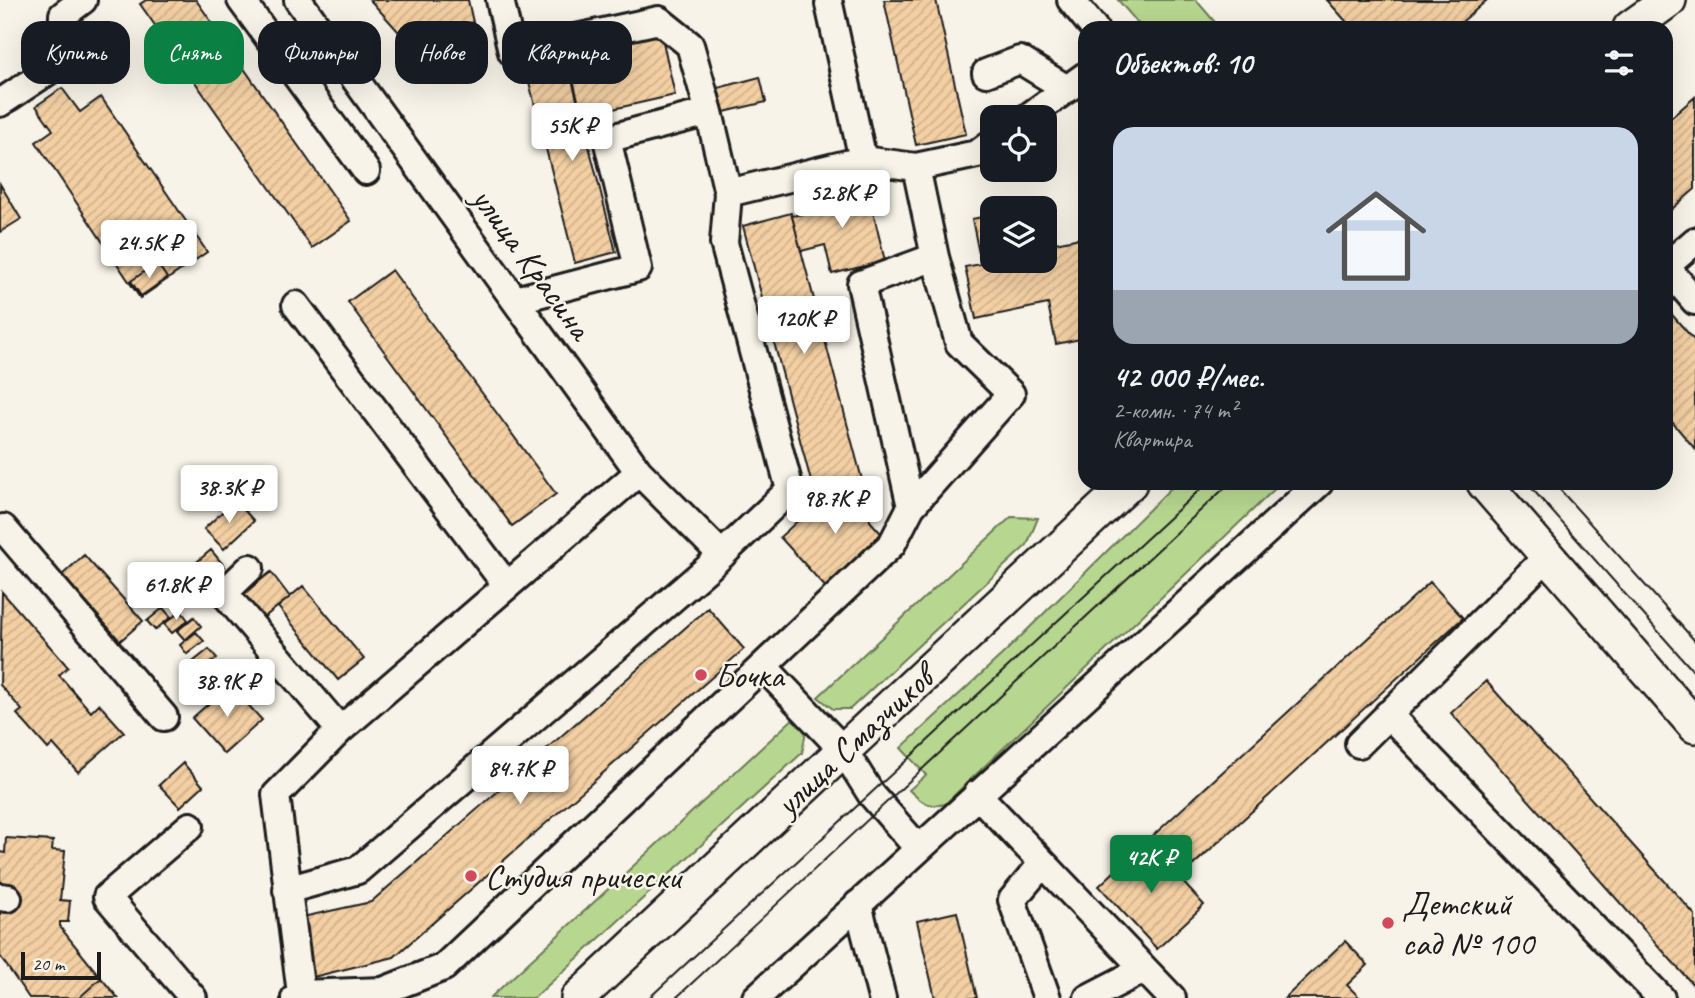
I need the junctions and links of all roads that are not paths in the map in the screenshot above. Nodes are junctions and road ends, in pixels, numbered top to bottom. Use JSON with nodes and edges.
{"nodes":[{"id":1,"x":83,"y":0,"type":"edge"},
{"id":2,"x":241,"y":0,"type":"edge"},
{"id":3,"x":298,"y":0,"type":"edge"},
{"id":4,"x":500,"y":0,"type":"edge"},
{"id":5,"x":1071,"y":0,"type":"edge"},
{"id":6,"x":1669,"y":0,"type":"edge"},
{"id":7,"x":829,"y":4,"type":"dead end"},
{"id":8,"x":1088,"y":21,"type":"edge"},
{"id":9,"x":1640,"y":21,"type":"edge"},
{"id":10,"x":986,"y":73,"type":"dead end"},
{"id":11,"x":1076,"y":83,"type":"edge"},
{"id":12,"x":0,"y":103,"type":"edge"},
{"id":13,"x":1045,"y":105,"type":"edge"},
{"id":14,"x":709,"y":112,"type":"junction"},
{"id":15,"x":980,"y":152,"type":"edge"},
{"id":16,"x":863,"y":160,"type":"junction"},
{"id":17,"x":916,"y":167,"type":"junction"},
{"id":18,"x":366,"y":171,"type":"dead end"},
{"id":19,"x":728,"y":193,"type":"junction"},
{"id":20,"x":1695,"y":240,"type":"edge"},
{"id":21,"x":935,"y":257,"type":"junction"},
{"id":22,"x":1673,"y":260,"type":"edge"},
{"id":23,"x":1673,"y":275,"type":"edge"},
{"id":24,"x":515,"y":300,"type":"junction"},
{"id":25,"x":1695,"y":301,"type":"edge"},
{"id":26,"x":296,"y":305,"type":"dead end"},
{"id":27,"x":639,"y":472,"type":"junction"},
{"id":28,"x":1123,"y":490,"type":"edge"},
{"id":29,"x":1311,"y":490,"type":"edge"},
{"id":30,"x":1490,"y":490,"type":"edge"},
{"id":31,"x":911,"y":507,"type":"junction"},
{"id":32,"x":0,"y":530,"type":"edge"},
{"id":33,"x":722,"y":555,"type":"junction"},
{"id":34,"x":1547,"y":557,"type":"junction"},
{"id":35,"x":250,"y":568,"type":"dead end"},
{"id":36,"x":507,"y":586,"type":"junction"},
{"id":37,"x":764,"y":667,"type":"junction"},
{"id":38,"x":1388,"y":714,"type":"junction"},
{"id":39,"x":163,"y":717,"type":"dead end"},
{"id":40,"x":1695,"y":726,"type":"edge"},
{"id":41,"x":340,"y":730,"type":"junction"},
{"id":42,"x":1359,"y":744,"type":"dead end"},
{"id":43,"x":844,"y":751,"type":"junction"},
{"id":44,"x":977,"y":794,"type":"junction"},
{"id":45,"x":190,"y":826,"type":"dead end"},
{"id":46,"x":918,"y":848,"type":"junction"},
{"id":47,"x":1043,"y":863,"type":"junction"},
{"id":48,"x":287,"y":890,"type":"junction"},
{"id":49,"x":858,"y":904,"type":"junction"},
{"id":50,"x":1157,"y":988,"type":"edge"},
{"id":51,"x":877,"y":995,"type":"edge"},
{"id":52,"x":298,"y":996,"type":"edge"},
{"id":53,"x":193,"y":998,"type":"edge"},
{"id":54,"x":578,"y":998,"type":"edge"},
{"id":55,"x":756,"y":998,"type":"edge"},
{"id":56,"x":1047,"y":998,"type":"edge"},
{"id":57,"x":1088,"y":998,"type":"edge"},
{"id":58,"x":1661,"y":998,"type":"edge"}],
"edges":[{"from":1,"to":12,"type":"street"},
{"from":2,"to":18,"type":"street"},
{"from":3,"to":24,"type":"street","name":"улица Красина"},
{"from":4,"to":14,"type":"street"},
{"from":5,"to":8,"type":"street"},
{"from":6,"to":9,"type":"main road"},
{"from":7,"to":16,"type":"street"},
{"from":10,"to":11,"type":"street"},
{"from":11,"to":13,"type":"street"},
{"from":14,"to":19,"type":"street"},
{"from":14,"to":24,"type":"street"},
{"from":15,"to":17,"type":"street"},
{"from":16,"to":17,"type":"street"},
{"from":16,"to":19,"type":"street"},
{"from":17,"to":21,"type":"street"},
{"from":19,"to":33,"type":"street"},
{"from":20,"to":22,"type":"street"},
{"from":21,"to":31,"type":"street"},
{"from":21,"to":31,"type":"street"},
{"from":23,"to":25,"type":"street"},
{"from":24,"to":27,"type":"street","name":"улица Красина"},
{"from":26,"to":36,"type":"street"},
{"from":27,"to":33,"type":"street","name":"улица Красина"},
{"from":27,"to":36,"type":"street"},
{"from":28,"to":43,"type":"main road","name":"улица Смазчиков"},
{"from":29,"to":44,"type":"street"},
{"from":30,"to":34,"type":"main road"},
{"from":31,"to":37,"type":"street"},
{"from":32,"to":39,"type":"street"},
{"from":33,"to":48,"type":"street"},
{"from":34,"to":38,"type":"street"},
{"from":34,"to":40,"type":"main road"},
{"from":35,"to":41,"type":"street"},
{"from":36,"to":41,"type":"street"},
{"from":37,"to":43,"type":"street"},
{"from":37,"to":52,"type":"street"},
{"from":38,"to":42,"type":"street"},
{"from":38,"to":58,"type":"street"},
{"from":41,"to":48,"type":"street"},
{"from":43,"to":46,"type":"street"},
{"from":43,"to":54,"type":"main road","name":"улица Смазчиков"},
{"from":44,"to":46,"type":"street"},
{"from":44,"to":47,"type":"street"},
{"from":45,"to":53,"type":"street"},
{"from":46,"to":49,"type":"street"},
{"from":47,"to":50,"type":"street"},
{"from":47,"to":56,"type":"street"},
{"from":48,"to":52,"type":"street"},
{"from":49,"to":51,"type":"street"},
{"from":49,"to":55,"type":"street"},
{"from":50,"to":57,"type":"street"}]}
